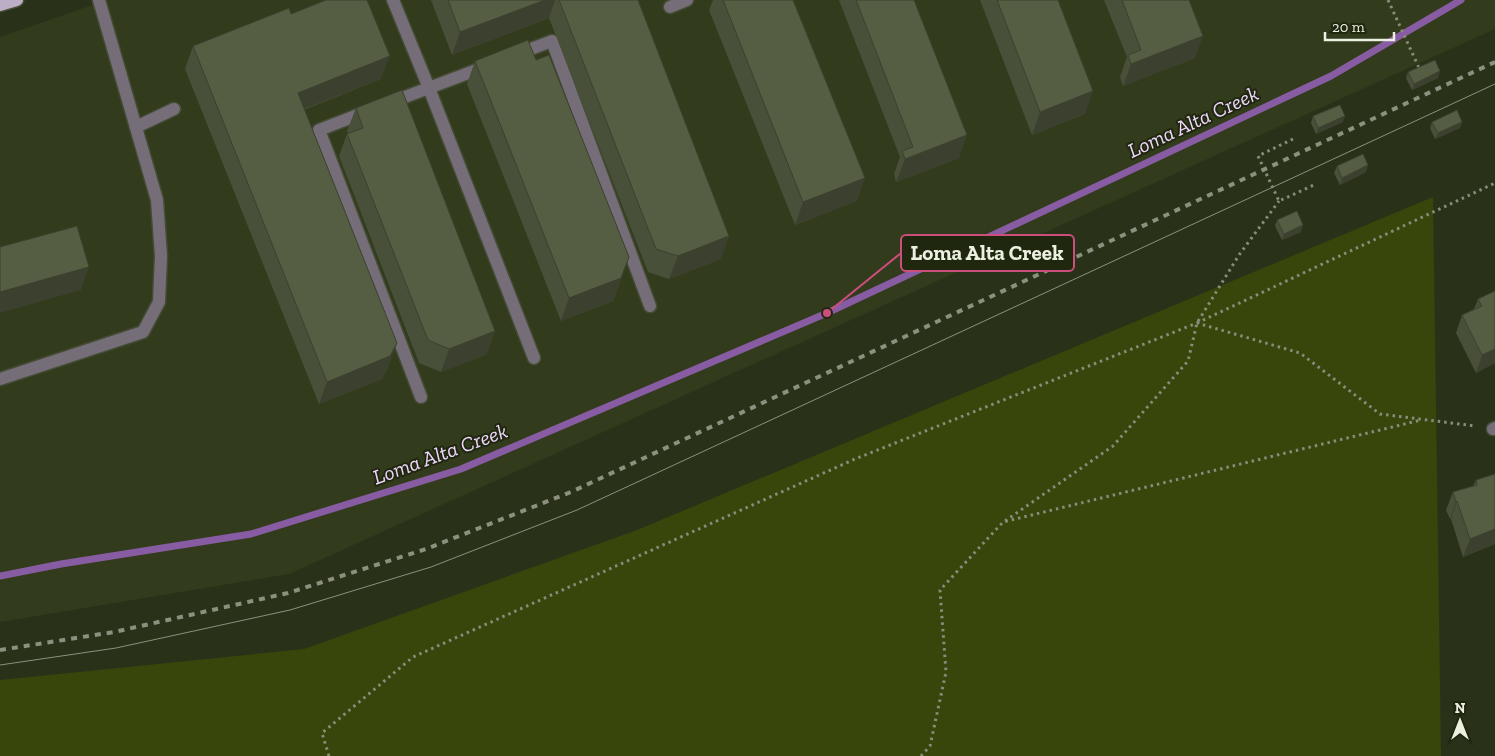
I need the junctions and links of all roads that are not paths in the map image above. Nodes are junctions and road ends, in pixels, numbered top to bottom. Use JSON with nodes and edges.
{"nodes":[{"id":1,"x":17,"y":0,"type":"edge"},
{"id":2,"x":99,"y":0,"type":"edge"},
{"id":3,"x":393,"y":0,"type":"edge"},
{"id":4,"x":687,"y":0,"type":"edge"},
{"id":5,"x":0,"y":6,"type":"edge"},
{"id":6,"x":670,"y":6,"type":"dead end"},
{"id":7,"x":429,"y":88,"type":"junction"},
{"id":8,"x":174,"y":108,"type":"dead end"},
{"id":9,"x":136,"y":127,"type":"junction"},
{"id":10,"x":650,"y":306,"type":"dead end"},
{"id":11,"x":534,"y":358,"type":"dead end"},
{"id":12,"x":0,"y":379,"type":"edge"},
{"id":13,"x":421,"y":397,"type":"dead end"}],
"edges":[{"from":1,"to":5,"type":"main road"},
{"from":2,"to":9,"type":"lane"},
{"from":3,"to":7,"type":"lane"},
{"from":4,"to":6,"type":"lane"},
{"from":7,"to":10,"type":"lane"},
{"from":7,"to":11,"type":"lane"},
{"from":7,"to":13,"type":"lane"},
{"from":8,"to":9,"type":"lane"},
{"from":9,"to":12,"type":"lane"}]}
